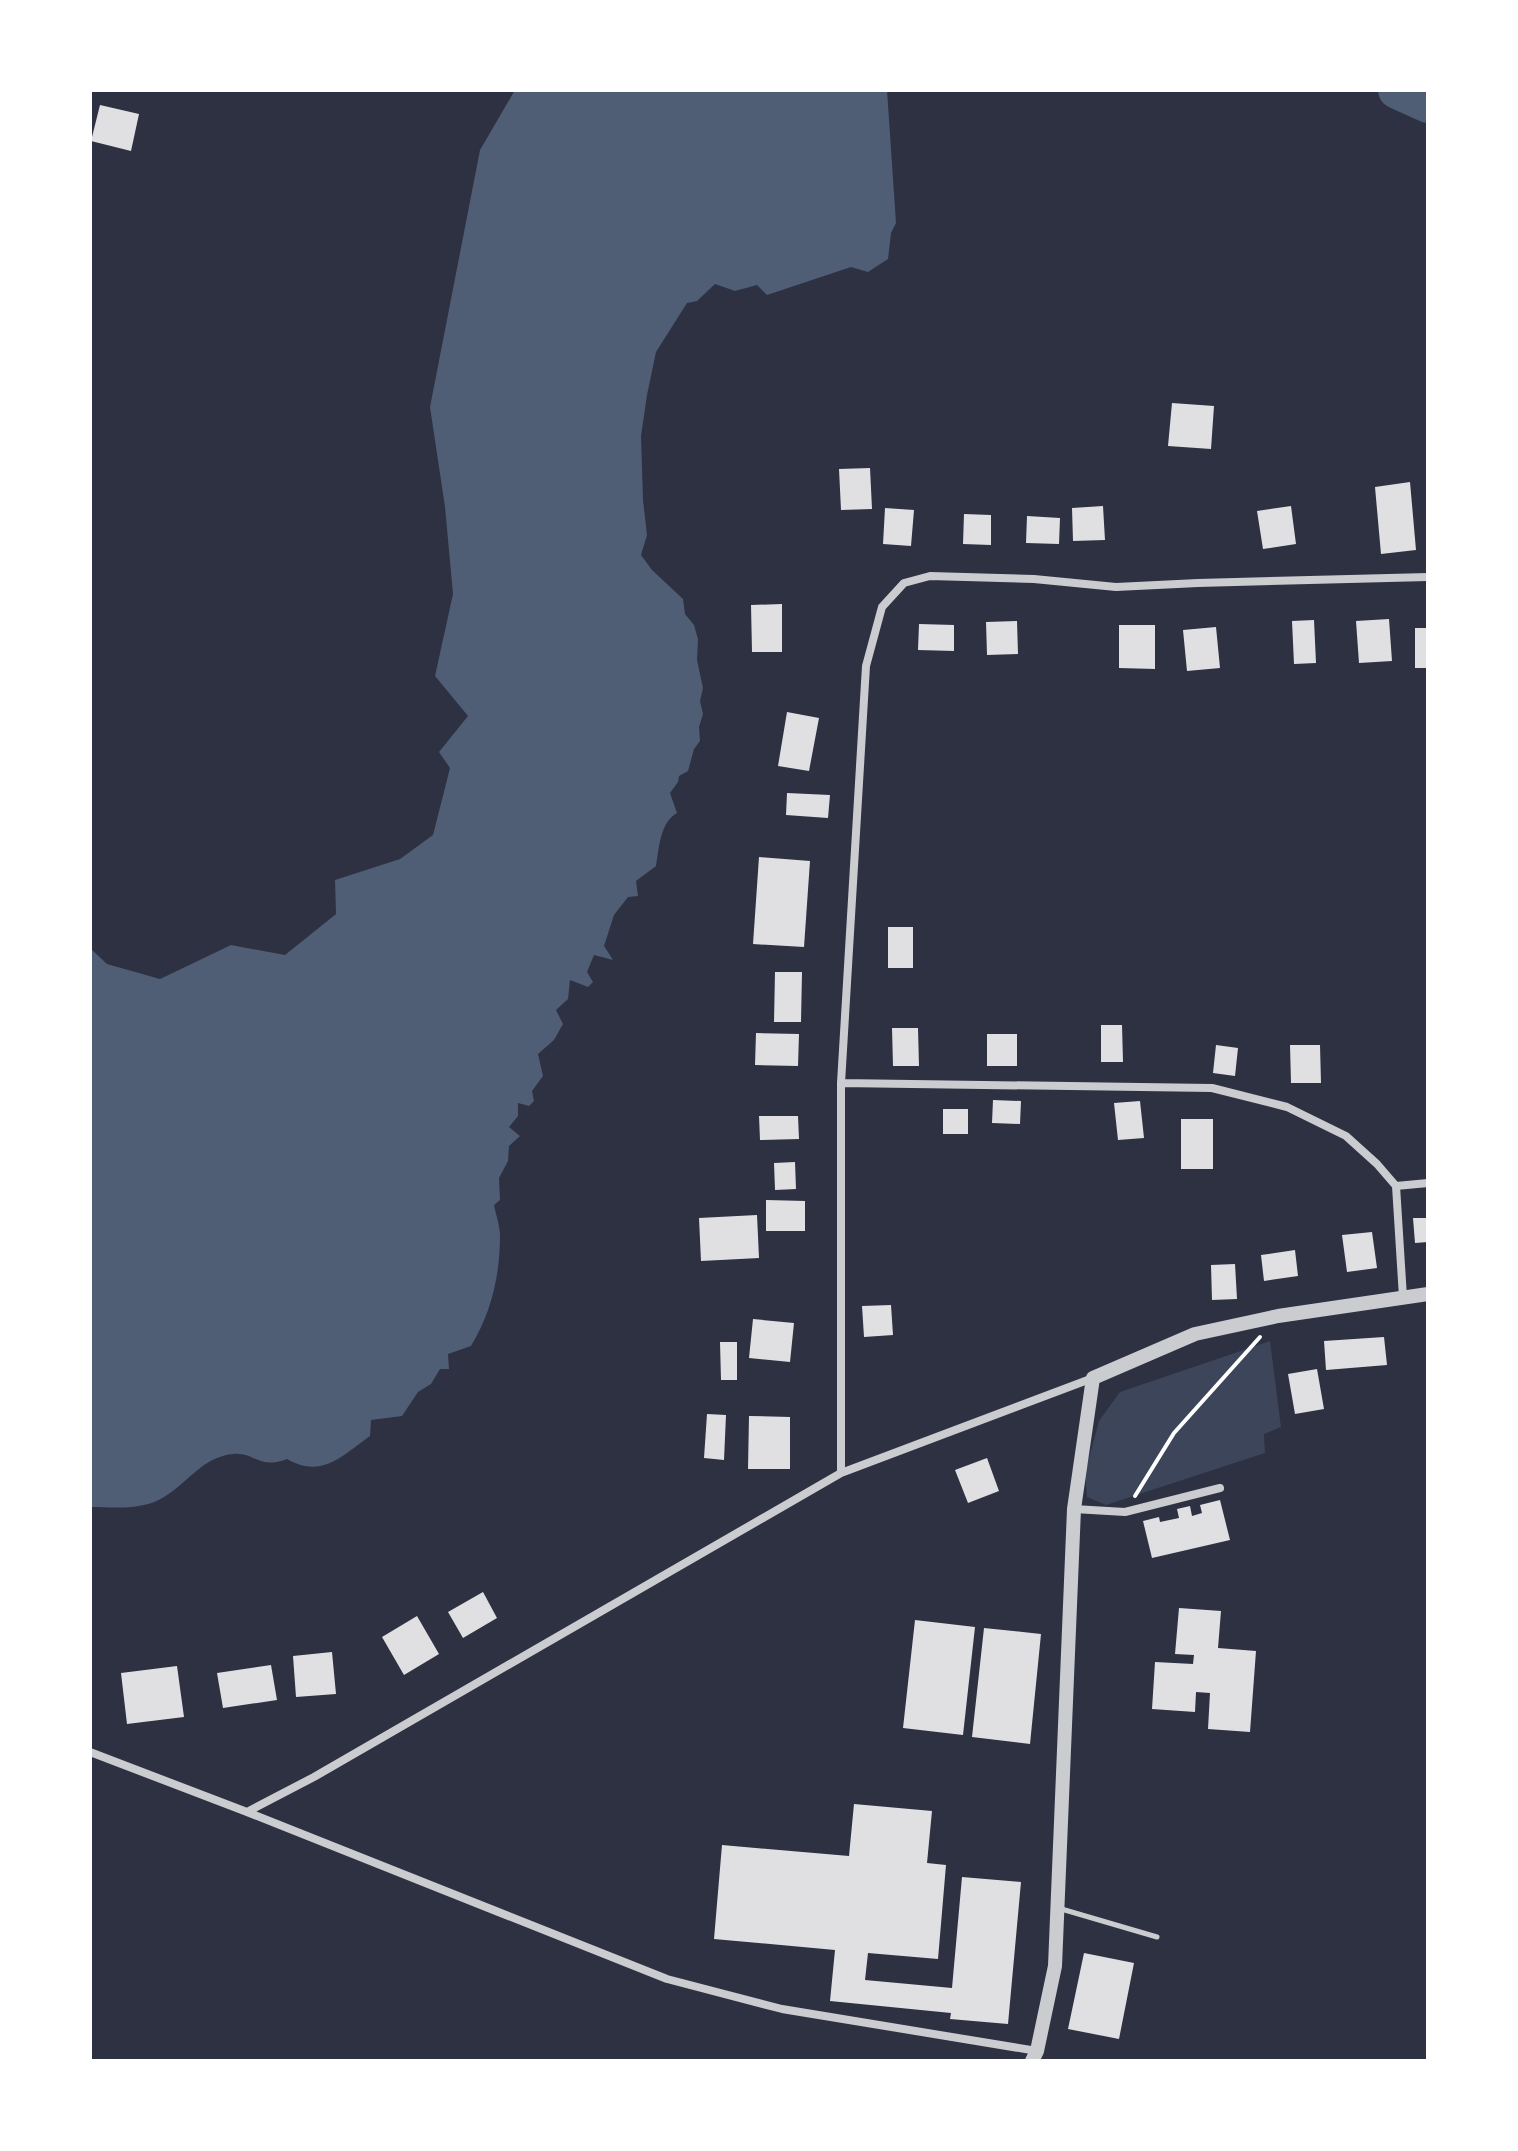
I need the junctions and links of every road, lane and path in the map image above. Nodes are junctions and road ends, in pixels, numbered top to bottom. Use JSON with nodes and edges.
{"nodes":[{"id":1,"x":1428,"y":577,"type":"edge"},
{"id":2,"x":841,"y":1083,"type":"junction"},
{"id":3,"x":1428,"y":1183,"type":"edge"},
{"id":4,"x":1396,"y":1186,"type":"junction"},
{"id":5,"x":1428,"y":1294,"type":"edge"},
{"id":6,"x":1403,"y":1297,"type":"junction"},
{"id":7,"x":1278,"y":1316,"type":"junction"},
{"id":8,"x":1093,"y":1378,"type":"junction"},
{"id":9,"x":841,"y":1473,"type":"junction"},
{"id":10,"x":1220,"y":1488,"type":"dead end"},
{"id":11,"x":1074,"y":1509,"type":"junction"},
{"id":12,"x":1125,"y":1512,"type":"junction"},
{"id":13,"x":90,"y":1752,"type":"edge"},
{"id":14,"x":247,"y":1812,"type":"junction"},
{"id":15,"x":1057,"y":1908,"type":"junction"},
{"id":16,"x":1157,"y":1937,"type":"dead end"},
{"id":17,"x":1034,"y":2056,"type":"edge"}],
"edges":[{"from":1,"to":2,"type":"street"},
{"from":2,"to":4,"type":"street"},
{"from":2,"to":9,"type":"street"},
{"from":3,"to":4,"type":"street"},
{"from":4,"to":6,"type":"street"},
{"from":5,"to":6,"type":"street"},
{"from":6,"to":7,"type":"street"},
{"from":7,"to":8,"type":"street"},
{"from":7,"to":12,"type":"path"},
{"from":8,"to":9,"type":"street"},
{"from":8,"to":11,"type":"street"},
{"from":9,"to":14,"type":"street"},
{"from":10,"to":12,"type":"street"},
{"from":11,"to":12,"type":"street"},
{"from":11,"to":15,"type":"street"},
{"from":13,"to":14,"type":"street"},
{"from":14,"to":17,"type":"street"},
{"from":15,"to":16,"type":"lane"},
{"from":15,"to":17,"type":"street"}]}
